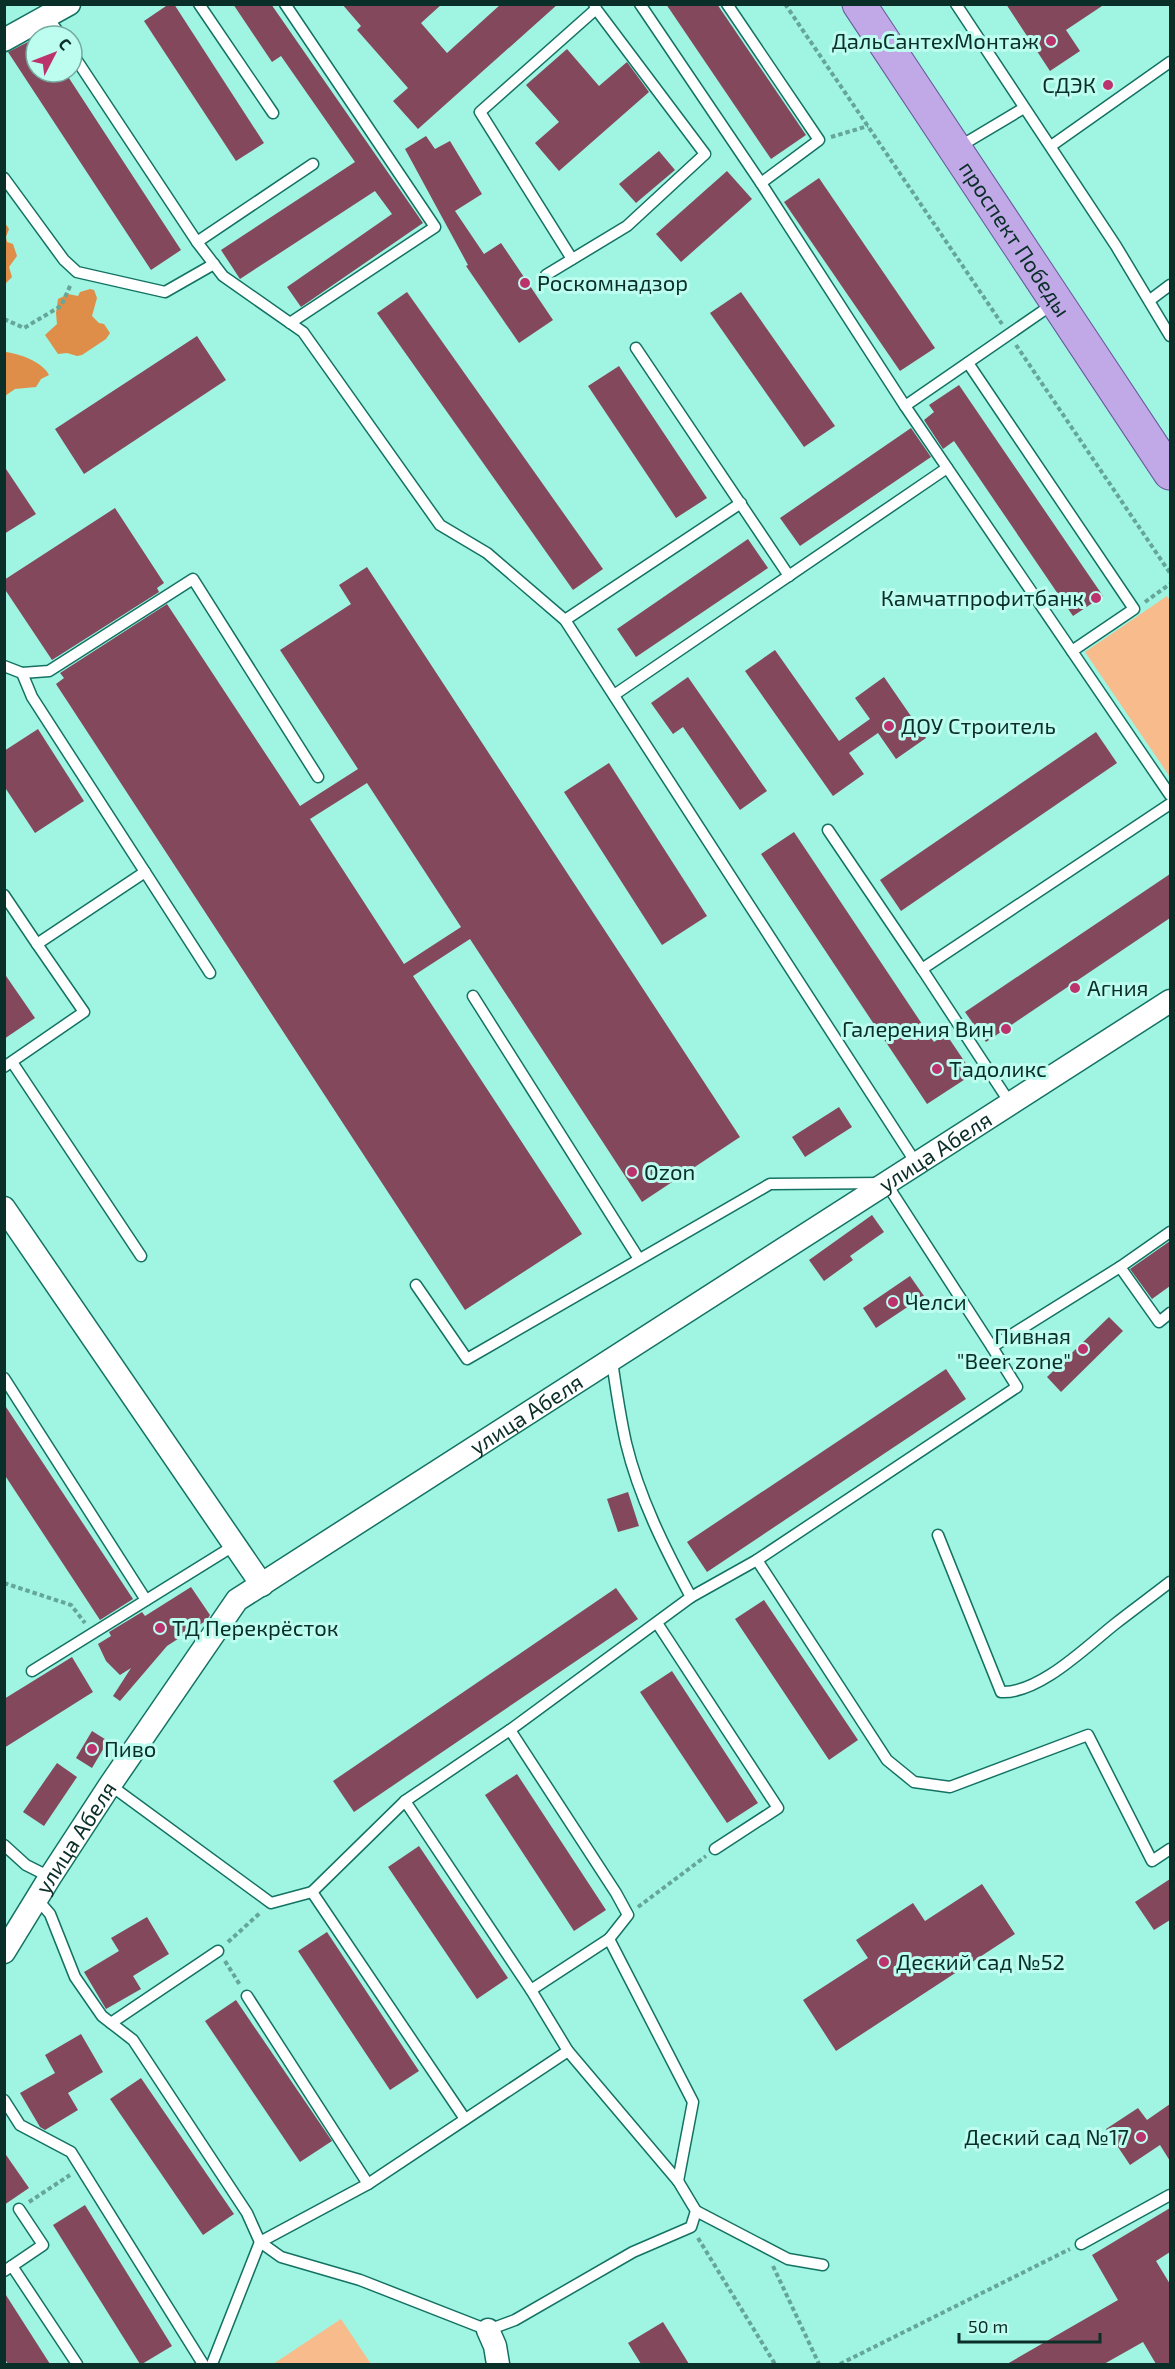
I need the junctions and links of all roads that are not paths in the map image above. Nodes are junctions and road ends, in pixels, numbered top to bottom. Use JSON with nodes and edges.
{"nodes":[{"id":1,"x":69,"y":4,"type":"edge"},
{"id":2,"x":199,"y":4,"type":"edge"},
{"id":3,"x":285,"y":4,"type":"edge"},
{"id":4,"x":640,"y":4,"type":"edge"},
{"id":5,"x":727,"y":4,"type":"edge"},
{"id":6,"x":859,"y":4,"type":"edge"},
{"id":7,"x":956,"y":4,"type":"edge"},
{"id":8,"x":595,"y":7,"type":"edge"},
{"id":9,"x":47,"y":15,"type":"junction"},
{"id":10,"x":53,"y":24,"type":"edge"},
{"id":11,"x":4,"y":39,"type":"edge"},
{"id":12,"x":1170,"y":62,"type":"edge"},
{"id":13,"x":84,"y":71,"type":"edge"},
{"id":14,"x":1023,"y":108,"type":"junction"},
{"id":15,"x":273,"y":113,"type":"dead end"},
{"id":16,"x":1051,"y":146,"type":"junction"},
{"id":17,"x":954,"y":150,"type":"junction"},
{"id":18,"x":313,"y":164,"type":"dead end"},
{"id":19,"x":4,"y":178,"type":"edge"},
{"id":20,"x":761,"y":183,"type":"junction"},
{"id":21,"x":197,"y":242,"type":"junction"},
{"id":22,"x":572,"y":259,"type":"junction"},
{"id":23,"x":213,"y":264,"type":"junction"},
{"id":24,"x":546,"y":275,"type":"dead end"},
{"id":25,"x":1170,"y":285,"type":"edge"},
{"id":26,"x":1150,"y":300,"type":"junction"},
{"id":27,"x":1057,"y":302,"type":"junction"},
{"id":28,"x":290,"y":323,"type":"junction"},
{"id":29,"x":1170,"y":336,"type":"edge"},
{"id":30,"x":636,"y":348,"type":"dead end"},
{"id":31,"x":968,"y":363,"type":"junction"},
{"id":32,"x":905,"y":406,"type":"junction"},
{"id":33,"x":947,"y":468,"type":"junction"},
{"id":34,"x":1170,"y":473,"type":"edge"},
{"id":35,"x":741,"y":503,"type":"junction"},
{"id":36,"x":789,"y":576,"type":"junction"},
{"id":37,"x":565,"y":620,"type":"junction"},
{"id":38,"x":1072,"y":651,"type":"junction"},
{"id":39,"x":4,"y":666,"type":"edge"},
{"id":40,"x":22,"y":673,"type":"junction"},
{"id":41,"x":614,"y":695,"type":"junction"},
{"id":42,"x":318,"y":777,"type":"dead end"},
{"id":43,"x":1170,"y":795,"type":"edge"},
{"id":44,"x":1170,"y":804,"type":"edge"},
{"id":45,"x":828,"y":830,"type":"dead end"},
{"id":46,"x":145,"y":872,"type":"junction"},
{"id":47,"x":4,"y":896,"type":"edge"},
{"id":48,"x":37,"y":944,"type":"junction"},
{"id":49,"x":922,"y":969,"type":"junction"},
{"id":50,"x":210,"y":973,"type":"dead end"},
{"id":51,"x":473,"y":996,"type":"dead end"},
{"id":52,"x":1170,"y":1000,"type":"edge"},
{"id":53,"x":8,"y":1064,"type":"edge"},
{"id":54,"x":1010,"y":1103,"type":"junction"},
{"id":55,"x":916,"y":1163,"type":"junction"},
{"id":56,"x":886,"y":1183,"type":"junction"},
{"id":57,"x":4,"y":1208,"type":"edge"},
{"id":58,"x":1170,"y":1232,"type":"edge"},
{"id":59,"x":141,"y":1256,"type":"dead end"},
{"id":60,"x":639,"y":1259,"type":"junction"},
{"id":61,"x":1120,"y":1267,"type":"junction"},
{"id":62,"x":416,"y":1285,"type":"dead end"},
{"id":63,"x":1170,"y":1313,"type":"edge"},
{"id":64,"x":992,"y":1347,"type":"junction"},
{"id":65,"x":612,"y":1361,"type":"junction"},
{"id":66,"x":4,"y":1378,"type":"edge"},
{"id":67,"x":938,"y":1535,"type":"dead end"},
{"id":68,"x":235,"y":1545,"type":"junction"},
{"id":69,"x":757,"y":1560,"type":"junction"},
{"id":70,"x":1170,"y":1582,"type":"edge"},
{"id":71,"x":262,"y":1585,"type":"junction"},
{"id":72,"x":691,"y":1597,"type":"junction"},
{"id":73,"x":146,"y":1600,"type":"junction"},
{"id":74,"x":657,"y":1623,"type":"junction"},
{"id":75,"x":32,"y":1671,"type":"dead end"},
{"id":76,"x":510,"y":1730,"type":"junction"},
{"id":77,"x":110,"y":1785,"type":"junction"},
{"id":78,"x":405,"y":1801,"type":"junction"},
{"id":79,"x":4,"y":1845,"type":"edge"},
{"id":80,"x":715,"y":1849,"type":"road end"},
{"id":81,"x":1170,"y":1849,"type":"edge"},
{"id":82,"x":50,"y":1877,"type":"junction"},
{"id":83,"x":312,"y":1892,"type":"junction"},
{"id":84,"x":37,"y":1899,"type":"junction"},
{"id":85,"x":609,"y":1939,"type":"junction"},
{"id":86,"x":218,"y":1951,"type":"road end"},
{"id":87,"x":4,"y":1952,"type":"edge"},
{"id":88,"x":531,"y":1990,"type":"junction"},
{"id":89,"x":247,"y":1996,"type":"road end"},
{"id":90,"x":111,"y":2023,"type":"junction"},
{"id":91,"x":568,"y":2051,"type":"junction"},
{"id":92,"x":4,"y":2100,"type":"edge"},
{"id":93,"x":465,"y":2119,"type":"junction"},
{"id":94,"x":678,"y":2181,"type":"junction"},
{"id":95,"x":368,"y":2184,"type":"junction"},
{"id":96,"x":1170,"y":2195,"type":"edge"},
{"id":97,"x":19,"y":2209,"type":"road end"},
{"id":98,"x":696,"y":2211,"type":"junction"},
{"id":99,"x":260,"y":2242,"type":"junction"},
{"id":100,"x":1081,"y":2244,"type":"road end"},
{"id":101,"x":823,"y":2265,"type":"dead end"},
{"id":102,"x":8,"y":2268,"type":"edge"},
{"id":103,"x":488,"y":2330,"type":"junction"},
{"id":104,"x":77,"y":2364,"type":"edge"},
{"id":105,"x":203,"y":2364,"type":"edge"},
{"id":106,"x":212,"y":2364,"type":"edge"},
{"id":107,"x":498,"y":2364,"type":"edge"}],
"edges":[{"from":1,"to":9,"type":"street"},
{"from":2,"to":15,"type":"lane"},
{"from":3,"to":28,"type":"lane"},
{"from":4,"to":20,"type":"lane"},
{"from":5,"to":20,"type":"lane"},
{"from":6,"to":17,"type":"main road","name":"проспект Победы"},
{"from":7,"to":14,"type":"lane"},
{"from":8,"to":22,"type":"lane"},
{"from":8,"to":22,"type":"lane"},
{"from":9,"to":10,"type":"lane"},
{"from":9,"to":11,"type":"street"},
{"from":12,"to":16,"type":"lane"},
{"from":13,"to":21,"type":"lane"},
{"from":14,"to":16,"type":"lane"},
{"from":14,"to":17,"type":"lane"},
{"from":16,"to":26,"type":"lane"},
{"from":17,"to":27,"type":"main road","name":"проспект Победы"},
{"from":18,"to":21,"type":"lane"},
{"from":19,"to":23,"type":"lane"},
{"from":20,"to":32,"type":"lane"},
{"from":21,"to":23,"type":"lane"},
{"from":22,"to":24,"type":"lane"},
{"from":23,"to":28,"type":"lane"},
{"from":25,"to":26,"type":"lane"},
{"from":26,"to":29,"type":"lane"},
{"from":27,"to":31,"type":"lane"},
{"from":27,"to":34,"type":"main road","name":"проспект Победы"},
{"from":28,"to":37,"type":"lane"},
{"from":30,"to":35,"type":"lane"},
{"from":31,"to":32,"type":"lane"},
{"from":31,"to":38,"type":"lane"},
{"from":32,"to":33,"type":"lane"},
{"from":33,"to":36,"type":"lane"},
{"from":33,"to":38,"type":"lane"},
{"from":35,"to":36,"type":"lane"},
{"from":35,"to":37,"type":"lane"},
{"from":36,"to":41,"type":"lane"},
{"from":37,"to":41,"type":"lane"},
{"from":38,"to":43,"type":"lane"},
{"from":39,"to":40,"type":"lane"},
{"from":40,"to":42,"type":"lane"},
{"from":40,"to":46,"type":"lane"},
{"from":41,"to":55,"type":"lane"},
{"from":44,"to":49,"type":"lane"},
{"from":45,"to":49,"type":"lane"},
{"from":46,"to":48,"type":"lane"},
{"from":46,"to":50,"type":"lane"},
{"from":47,"to":48,"type":"lane"},
{"from":48,"to":53,"type":"lane"},
{"from":49,"to":54,"type":"lane"},
{"from":51,"to":60,"type":"lane"},
{"from":52,"to":54,"type":"street","name":"улица Абеля"},
{"from":53,"to":59,"type":"lane"},
{"from":54,"to":55,"type":"street","name":"улица Абеля"},
{"from":55,"to":56,"type":"street","name":"улица Абеля"},
{"from":56,"to":60,"type":"lane"},
{"from":56,"to":64,"type":"lane"},
{"from":56,"to":65,"type":"street","name":"улица Абеля"},
{"from":57,"to":68,"type":"street"},
{"from":58,"to":61,"type":"lane"},
{"from":60,"to":62,"type":"lane"},
{"from":61,"to":63,"type":"lane"},
{"from":61,"to":64,"type":"lane"},
{"from":64,"to":69,"type":"lane"},
{"from":65,"to":71,"type":"street","name":"улица Абеля"},
{"from":65,"to":72,"type":"lane"},
{"from":66,"to":73,"type":"lane"},
{"from":67,"to":70,"type":"lane"},
{"from":68,"to":71,"type":"street"},
{"from":68,"to":73,"type":"lane"},
{"from":69,"to":72,"type":"lane"},
{"from":69,"to":81,"type":"lane"},
{"from":71,"to":77,"type":"street","name":"улица Абеля"},
{"from":72,"to":74,"type":"lane"},
{"from":73,"to":75,"type":"lane"},
{"from":74,"to":76,"type":"lane"},
{"from":74,"to":80,"type":"lane"},
{"from":76,"to":78,"type":"lane"},
{"from":76,"to":85,"type":"lane"},
{"from":77,"to":82,"type":"street","name":"улица Абеля"},
{"from":77,"to":83,"type":"lane"},
{"from":78,"to":83,"type":"lane"},
{"from":78,"to":88,"type":"lane"},
{"from":79,"to":82,"type":"lane"},
{"from":82,"to":84,"type":"street","name":"улица Абеля"},
{"from":83,"to":93,"type":"lane"},
{"from":84,"to":87,"type":"street","name":"улица Абеля"},
{"from":84,"to":90,"type":"lane"},
{"from":85,"to":88,"type":"lane"},
{"from":85,"to":94,"type":"lane"},
{"from":86,"to":90,"type":"lane"},
{"from":88,"to":91,"type":"lane"},
{"from":89,"to":95,"type":"lane"},
{"from":90,"to":99,"type":"lane"},
{"from":91,"to":93,"type":"lane"},
{"from":91,"to":94,"type":"lane"},
{"from":92,"to":105,"type":"lane"},
{"from":93,"to":95,"type":"lane"},
{"from":94,"to":98,"type":"lane"},
{"from":95,"to":99,"type":"lane"},
{"from":96,"to":100,"type":"lane"},
{"from":97,"to":102,"type":"lane"},
{"from":98,"to":101,"type":"lane"},
{"from":98,"to":103,"type":"lane"},
{"from":99,"to":103,"type":"lane"},
{"from":99,"to":106,"type":"lane"},
{"from":102,"to":104,"type":"lane"},
{"from":103,"to":107,"type":"street"}]}
